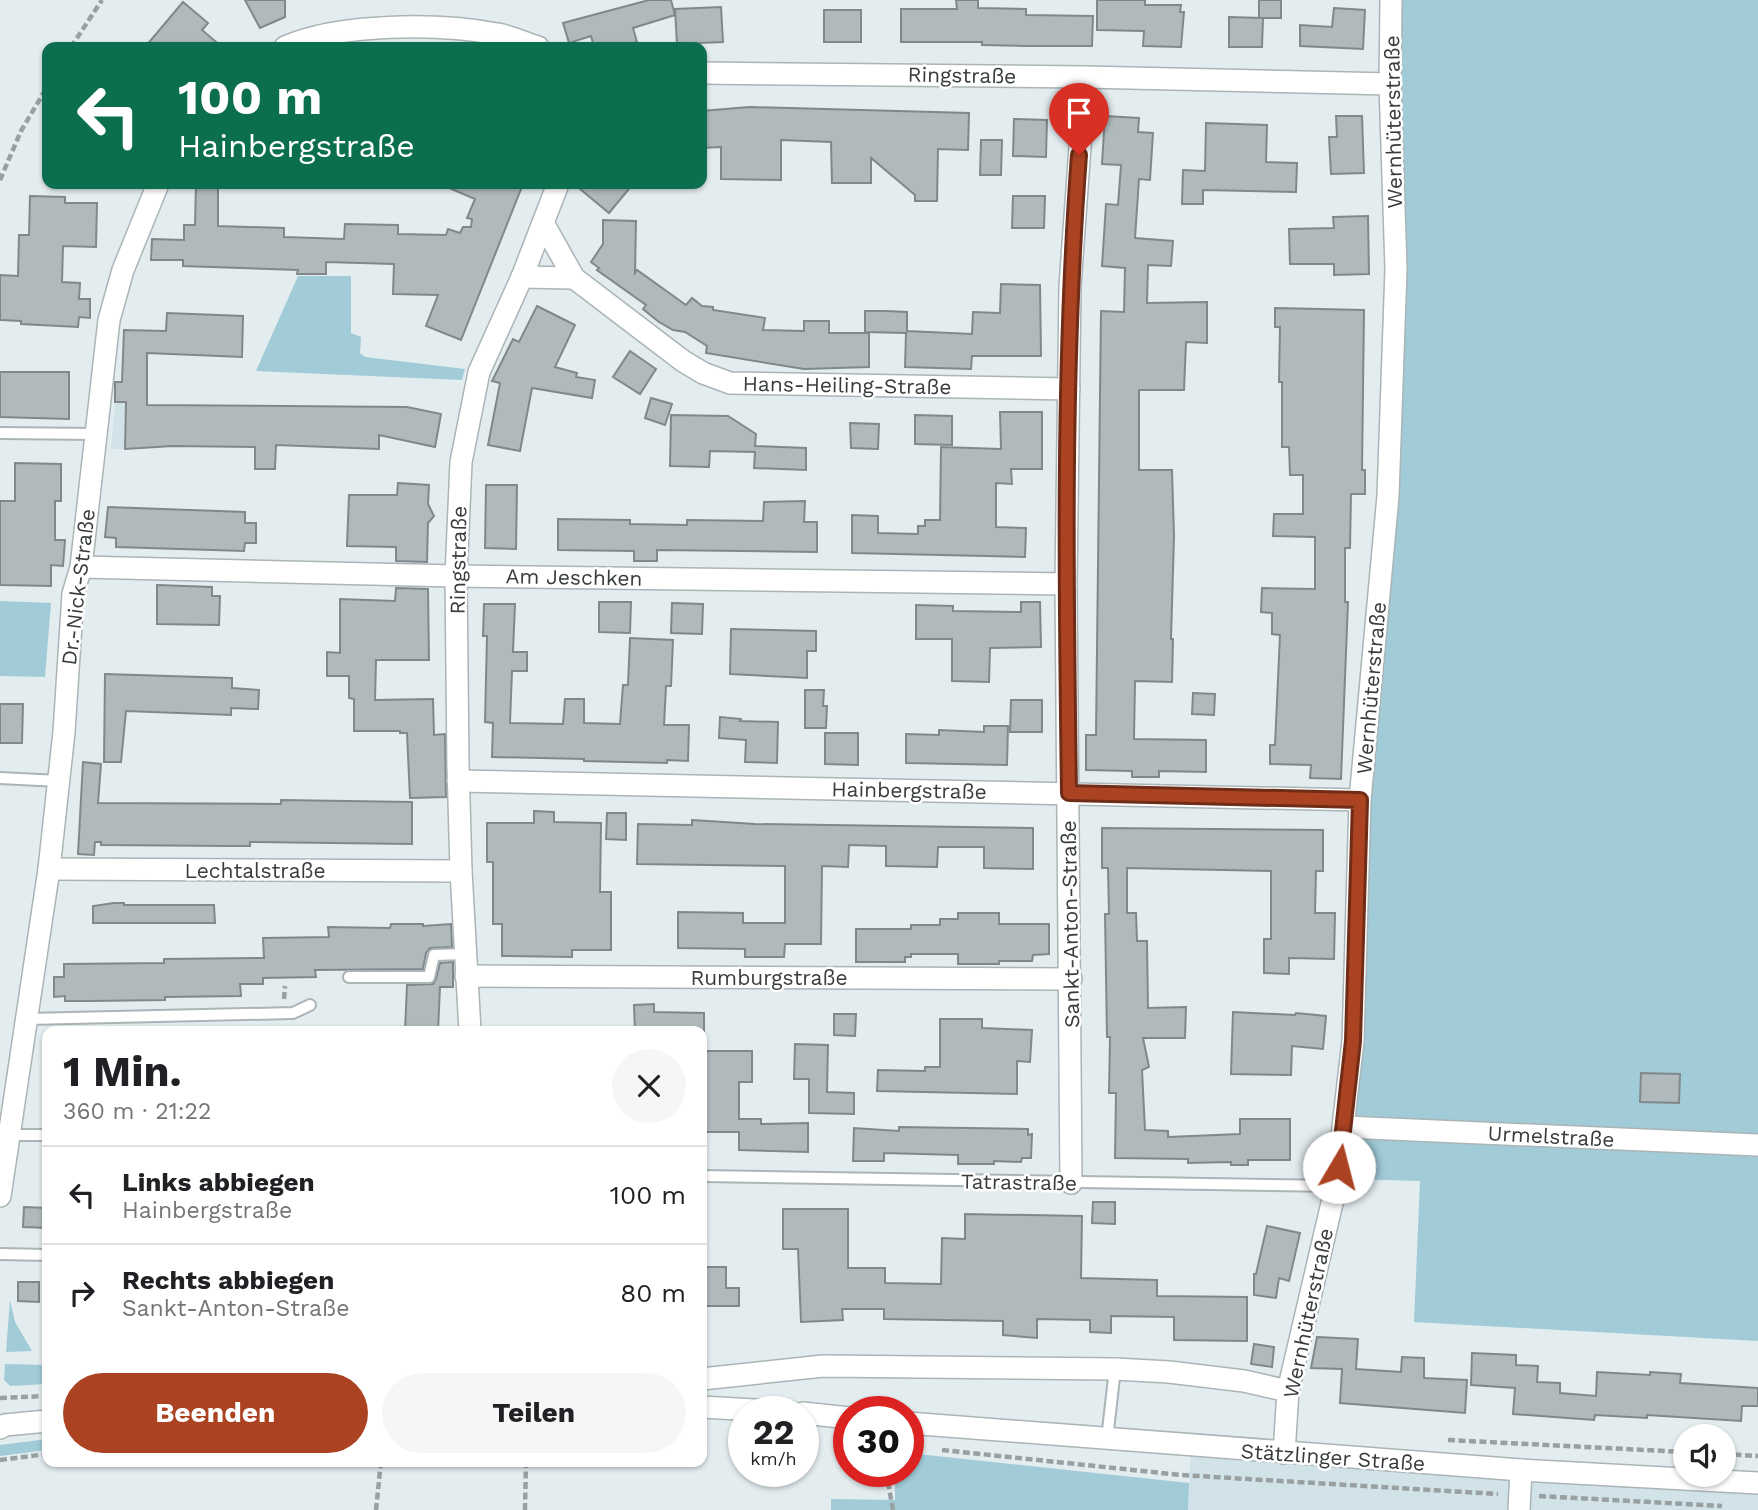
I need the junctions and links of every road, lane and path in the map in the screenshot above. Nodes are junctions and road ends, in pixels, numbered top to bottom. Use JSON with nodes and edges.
{"nodes":[{"id":1,"x":102,"y":0,"type":"edge"},
{"id":2,"x":1391,"y":0,"type":"edge"},
{"id":3,"x":74,"y":42,"type":"edge"},
{"id":4,"x":296,"y":42,"type":"edge"},
{"id":5,"x":523,"y":42,"type":"edge"},
{"id":6,"x":707,"y":73,"type":"edge"},
{"id":7,"x":1085,"y":77,"type":"junction"},
{"id":8,"x":1390,"y":84,"type":"junction"},
{"id":9,"x":42,"y":95,"type":"edge"},
{"id":10,"x":0,"y":180,"type":"edge"},
{"id":11,"x":156,"y":189,"type":"edge"},
{"id":12,"x":556,"y":189,"type":"edge"},
{"id":13,"x":543,"y":223,"type":"junction"},
{"id":14,"x":522,"y":277,"type":"junction"},
{"id":15,"x":574,"y":278,"type":"junction"},
{"id":16,"x":1069,"y":389,"type":"junction"},
{"id":17,"x":0,"y":433,"type":"edge"},
{"id":18,"x":96,"y":434,"type":"junction"},
{"id":19,"x":81,"y":567,"type":"junction"},
{"id":20,"x":456,"y":576,"type":"junction"},
{"id":21,"x":1066,"y":584,"type":"junction"},
{"id":22,"x":0,"y":778,"type":"edge"},
{"id":23,"x":59,"y":781,"type":"junction"},
{"id":24,"x":458,"y":781,"type":"junction"},
{"id":25,"x":1069,"y":793,"type":"junction"},
{"id":26,"x":1360,"y":800,"type":"junction"},
{"id":27,"x":49,"y":869,"type":"junction"},
{"id":28,"x":461,"y":871,"type":"junction"},
{"id":29,"x":465,"y":954,"type":"junction"},
{"id":30,"x":466,"y":976,"type":"junction"},
{"id":31,"x":349,"y":977,"type":"dead end"},
{"id":32,"x":1071,"y":979,"type":"junction"},
{"id":33,"x":310,"y":1005,"type":"dead end"},
{"id":34,"x":27,"y":1019,"type":"junction"},
{"id":35,"x":470,"y":1026,"type":"edge"},
{"id":36,"x":1345,"y":1127,"type":"junction"},
{"id":37,"x":10,"y":1135,"type":"junction"},
{"id":38,"x":42,"y":1135,"type":"edge"},
{"id":39,"x":1758,"y":1145,"type":"edge"},
{"id":40,"x":707,"y":1176,"type":"edge"},
{"id":41,"x":1071,"y":1183,"type":"junction"},
{"id":42,"x":1336,"y":1186,"type":"junction"},
{"id":43,"x":0,"y":1196,"type":"edge"},
{"id":44,"x":0,"y":1254,"type":"edge"},
{"id":45,"x":42,"y":1255,"type":"edge"},
{"id":46,"x":1115,"y":1368,"type":"junction"},
{"id":47,"x":748,"y":1374,"type":"junction"},
{"id":48,"x":707,"y":1378,"type":"edge"},
{"id":49,"x":1288,"y":1391,"type":"junction"},
{"id":50,"x":42,"y":1396,"type":"edge"},
{"id":51,"x":748,"y":1396,"type":"edge"},
{"id":52,"x":0,"y":1398,"type":"edge"},
{"id":53,"x":707,"y":1407,"type":"edge"},
{"id":54,"x":728,"y":1408,"type":"edge"},
{"id":55,"x":42,"y":1421,"type":"edge"},
{"id":56,"x":924,"y":1424,"type":"edge"},
{"id":57,"x":2,"y":1425,"type":"edge"},
{"id":58,"x":1107,"y":1439,"type":"junction"},
{"id":59,"x":1437,"y":1439,"type":"dead end"},
{"id":60,"x":936,"y":1450,"type":"dead end"},
{"id":61,"x":1673,"y":1451,"type":"edge"},
{"id":62,"x":1284,"y":1453,"type":"junction"},
{"id":63,"x":1736,"y":1454,"type":"edge"},
{"id":64,"x":42,"y":1455,"type":"edge"},
{"id":65,"x":1758,"y":1455,"type":"edge"},
{"id":66,"x":0,"y":1460,"type":"edge"},
{"id":67,"x":380,"y":1467,"type":"edge"},
{"id":68,"x":526,"y":1467,"type":"edge"},
{"id":69,"x":1521,"y":1470,"type":"junction"},
{"id":70,"x":1282,"y":1481,"type":"dead end"},
{"id":71,"x":1758,"y":1483,"type":"edge"},
{"id":72,"x":888,"y":1487,"type":"edge"},
{"id":73,"x":376,"y":1510,"type":"edge"},
{"id":74,"x":525,"y":1510,"type":"edge"},
{"id":75,"x":892,"y":1510,"type":"edge"},
{"id":76,"x":1519,"y":1510,"type":"edge"}],
"edges":[{"from":1,"to":3,"type":"path"},
{"from":2,"to":8,"type":"street","name":"Wernhüterstraße"},
{"from":4,"to":5,"type":"street"},
{"from":6,"to":7,"type":"street","name":"Ringstraße"},
{"from":7,"to":8,"type":"street","name":"Ringstraße"},
{"from":7,"to":16,"type":"street","name":"Sankt-Anton-Straße"},
{"from":8,"to":26,"type":"street","name":"Wernhüterstraße"},
{"from":9,"to":10,"type":"path"},
{"from":11,"to":18,"type":"street","name":"Dr.-Nick-Straße"},
{"from":12,"to":13,"type":"street","name":"Ringstraße"},
{"from":13,"to":14,"type":"street","name":"Ringstraße"},
{"from":13,"to":15,"type":"street","name":"Hans-Heiling-Straße"},
{"from":14,"to":15,"type":"street"},
{"from":14,"to":20,"type":"street","name":"Ringstraße"},
{"from":15,"to":16,"type":"street","name":"Hans-Heiling-Straße"},
{"from":16,"to":21,"type":"street","name":"Sankt-Anton-Straße"},
{"from":17,"to":18,"type":"lane"},
{"from":18,"to":19,"type":"street","name":"Dr.-Nick-Straße"},
{"from":19,"to":20,"type":"street","name":"Am Jeschken"},
{"from":19,"to":23,"type":"street","name":"Dr.-Nick-Straße"},
{"from":20,"to":21,"type":"street","name":"Am Jeschken"},
{"from":20,"to":24,"type":"street","name":"Ringstraße"},
{"from":21,"to":25,"type":"street","name":"Sankt-Anton-Straße"},
{"from":22,"to":23,"type":"lane"},
{"from":23,"to":27,"type":"street","name":"Dr.-Nick-Straße"},
{"from":24,"to":25,"type":"street","name":"Hainbergstraße"},
{"from":24,"to":28,"type":"street","name":"Ringstraße"},
{"from":25,"to":26,"type":"street","name":"Hainbergstraße"},
{"from":25,"to":32,"type":"street","name":"Sankt-Anton-Straße"},
{"from":26,"to":36,"type":"street","name":"Wernhüterstraße"},
{"from":27,"to":28,"type":"street","name":"Lechtalstraße"},
{"from":27,"to":34,"type":"street","name":"Dr.-Nick-Straße"},
{"from":28,"to":29,"type":"street","name":"Ringstraße"},
{"from":29,"to":30,"type":"street","name":"Ringstraße"},
{"from":29,"to":31,"type":"lane"},
{"from":30,"to":32,"type":"street","name":"Rumburgstraße"},
{"from":30,"to":35,"type":"street","name":"Ringstraße"},
{"from":32,"to":41,"type":"street","name":"Sankt-Anton-Straße"},
{"from":33,"to":34,"type":"lane"},
{"from":34,"to":37,"type":"street","name":"Dr.-Nick-Straße"},
{"from":36,"to":39,"type":"street","name":"Urmelstraße"},
{"from":36,"to":42,"type":"street","name":"Wernhüterstraße"},
{"from":37,"to":38,"type":"lane"},
{"from":37,"to":43,"type":"street","name":"Dr.-Nick-Straße"},
{"from":40,"to":41,"type":"lane","name":"Tatrastraße"},
{"from":41,"to":42,"type":"lane","name":"Tatrastraße"},
{"from":42,"to":49,"type":"street","name":"Wernhüterstraße"},
{"from":44,"to":45,"type":"lane"},
{"from":46,"to":47,"type":"street"},
{"from":46,"to":49,"type":"street"},
{"from":46,"to":58,"type":"lane"},
{"from":47,"to":48,"type":"street"},
{"from":47,"to":51,"type":"street"},
{"from":49,"to":62,"type":"street","name":"Wernhüterstraße"},
{"from":50,"to":52,"type":"path"},
{"from":53,"to":54,"type":"street"},
{"from":55,"to":57,"type":"street"},
{"from":56,"to":58,"type":"street","name":"Stätzlinger Straße"},
{"from":58,"to":62,"type":"street","name":"Stätzlinger Straße"},
{"from":59,"to":61,"type":"path"},
{"from":60,"to":70,"type":"path"},
{"from":62,"to":69,"type":"street","name":"Stätzlinger Straße"},
{"from":63,"to":65,"type":"path"},
{"from":64,"to":66,"type":"path"},
{"from":67,"to":73,"type":"path"},
{"from":68,"to":74,"type":"path"},
{"from":69,"to":71,"type":"street","name":"Stätzlinger Straße"},
{"from":69,"to":76,"type":"street"},
{"from":72,"to":75,"type":"path"}]}
